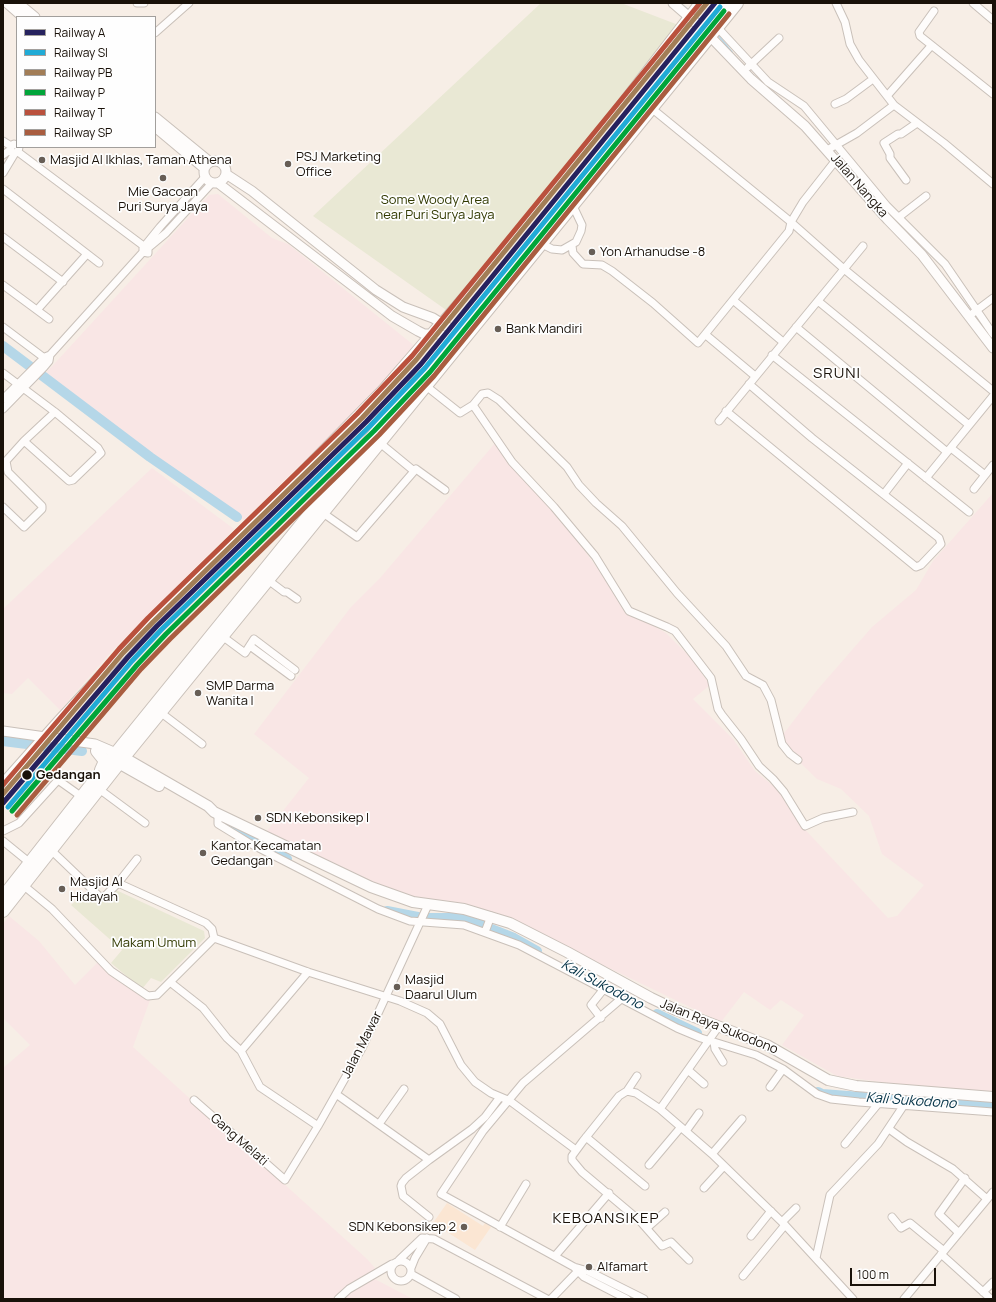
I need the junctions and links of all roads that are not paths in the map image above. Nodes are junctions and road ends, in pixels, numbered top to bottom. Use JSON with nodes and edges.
{"nodes":[{"id":1,"x":7,"y":3,"type":"edge"},
{"id":2,"x":18,"y":3,"type":"edge"},
{"id":3,"x":137,"y":3,"type":"edge"},
{"id":4,"x":144,"y":3,"type":"edge"},
{"id":5,"x":189,"y":3,"type":"edge"},
{"id":6,"x":672,"y":3,"type":"edge"},
{"id":7,"x":698,"y":3,"type":"edge"},
{"id":8,"x":724,"y":3,"type":"edge"},
{"id":9,"x":737,"y":3,"type":"edge"},
{"id":10,"x":836,"y":3,"type":"edge"},
{"id":11,"x":973,"y":3,"type":"edge"},
{"id":12,"x":682,"y":6,"type":"edge"},
{"id":13,"x":934,"y":11,"type":"dead end"},
{"id":14,"x":690,"y":14,"type":"junction"},
{"id":15,"x":23,"y":16,"type":"edge"},
{"id":16,"x":34,"y":16,"type":"edge"},
{"id":17,"x":993,"y":20,"type":"edge"},
{"id":18,"x":710,"y":29,"type":"junction"},
{"id":19,"x":156,"y":32,"type":"edge"},
{"id":20,"x":779,"y":38,"type":"dead end"},
{"id":21,"x":931,"y":46,"type":"junction"},
{"id":22,"x":747,"y":68,"type":"junction"},
{"id":23,"x":873,"y":79,"type":"junction"},
{"id":24,"x":993,"y":94,"type":"edge"},
{"id":25,"x":887,"y":96,"type":"junction"},
{"id":26,"x":835,"y":104,"type":"dead end"},
{"id":27,"x":648,"y":105,"type":"junction"},
{"id":28,"x":894,"y":105,"type":"junction"},
{"id":29,"x":156,"y":118,"type":"edge"},
{"id":30,"x":917,"y":123,"type":"junction"},
{"id":31,"x":156,"y":128,"type":"edge"},
{"id":32,"x":3,"y":141,"type":"edge"},
{"id":33,"x":831,"y":147,"type":"junction"},
{"id":34,"x":15,"y":149,"type":"edge"},
{"id":35,"x":3,"y":155,"type":"edge"},
{"id":36,"x":836,"y":160,"type":"junction"},
{"id":37,"x":3,"y":174,"type":"edge"},
{"id":38,"x":226,"y":174,"type":"junction"},
{"id":39,"x":210,"y":175,"type":"junction"},
{"id":40,"x":906,"y":180,"type":"dead end"},
{"id":41,"x":993,"y":184,"type":"edge"},
{"id":42,"x":3,"y":189,"type":"edge"},
{"id":43,"x":926,"y":196,"type":"dead end"},
{"id":44,"x":572,"y":206,"type":"junction"},
{"id":45,"x":898,"y":217,"type":"junction"},
{"id":46,"x":791,"y":222,"type":"junction"},
{"id":47,"x":3,"y":237,"type":"edge"},
{"id":48,"x":542,"y":244,"type":"junction"},
{"id":49,"x":572,"y":246,"type":"junction"},
{"id":50,"x":863,"y":246,"type":"dead end"},
{"id":51,"x":146,"y":249,"type":"junction"},
{"id":52,"x":87,"y":254,"type":"junction"},
{"id":53,"x":99,"y":263,"type":"dead end"},
{"id":54,"x":844,"y":269,"type":"junction"},
{"id":55,"x":946,"y":276,"type":"junction"},
{"id":56,"x":63,"y":282,"type":"junction"},
{"id":57,"x":3,"y":285,"type":"edge"},
{"id":58,"x":993,"y":298,"type":"edge"},
{"id":59,"x":733,"y":300,"type":"junction"},
{"id":60,"x":818,"y":301,"type":"junction"},
{"id":61,"x":37,"y":310,"type":"junction"},
{"id":62,"x":972,"y":314,"type":"junction"},
{"id":63,"x":49,"y":319,"type":"dead end"},
{"id":64,"x":441,"y":322,"type":"junction"},
{"id":65,"x":3,"y":327,"type":"edge"},
{"id":66,"x":796,"y":327,"type":"junction"},
{"id":67,"x":430,"y":333,"type":"junction"},
{"id":68,"x":993,"y":334,"type":"edge"},
{"id":69,"x":706,"y":335,"type":"junction"},
{"id":70,"x":458,"y":339,"type":"junction"},
{"id":71,"x":783,"y":342,"type":"junction"},
{"id":72,"x":993,"y":348,"type":"edge"},
{"id":73,"x":772,"y":355,"type":"junction"},
{"id":74,"x":48,"y":358,"type":"junction"},
{"id":75,"x":3,"y":373,"type":"edge"},
{"id":76,"x":755,"y":376,"type":"junction"},
{"id":77,"x":749,"y":384,"type":"junction"},
{"id":78,"x":21,"y":386,"type":"junction"},
{"id":79,"x":426,"y":386,"type":"junction"},
{"id":80,"x":993,"y":391,"type":"edge"},
{"id":81,"x":993,"y":396,"type":"edge"},
{"id":82,"x":3,"y":399,"type":"edge"},
{"id":83,"x":473,"y":405,"type":"junction"},
{"id":84,"x":3,"y":409,"type":"edge"},
{"id":85,"x":726,"y":411,"type":"junction"},
{"id":86,"x":55,"y":412,"type":"junction"},
{"id":87,"x":719,"y":420,"type":"dead end"},
{"id":88,"x":969,"y":425,"type":"junction"},
{"id":89,"x":24,"y":441,"type":"junction"},
{"id":90,"x":380,"y":443,"type":"junction"},
{"id":91,"x":949,"y":450,"type":"junction"},
{"id":92,"x":908,"y":463,"type":"junction"},
{"id":93,"x":993,"y":465,"type":"edge"},
{"id":94,"x":414,"y":471,"type":"junction"},
{"id":95,"x":6,"y":475,"type":"edge"},
{"id":96,"x":985,"y":475,"type":"junction"},
{"id":97,"x":926,"y":478,"type":"junction"},
{"id":98,"x":974,"y":489,"type":"dead end"},
{"id":99,"x":445,"y":490,"type":"dead end"},
{"id":100,"x":884,"y":494,"type":"junction"},
{"id":101,"x":3,"y":507,"type":"edge"},
{"id":102,"x":969,"y":512,"type":"dead end"},
{"id":103,"x":323,"y":513,"type":"junction"},
{"id":104,"x":268,"y":580,"type":"junction"},
{"id":105,"x":297,"y":599,"type":"dead end"},
{"id":106,"x":222,"y":636,"type":"junction"},
{"id":107,"x":293,"y":673,"type":"dead end"},
{"id":108,"x":160,"y":712,"type":"junction"},
{"id":109,"x":3,"y":731,"type":"edge"},
{"id":110,"x":39,"y":742,"type":"junction"},
{"id":111,"x":82,"y":742,"type":"junction"},
{"id":112,"x":202,"y":744,"type":"dead end"},
{"id":113,"x":97,"y":751,"type":"junction"},
{"id":114,"x":118,"y":758,"type":"junction"},
{"id":115,"x":798,"y":760,"type":"dead end"},
{"id":116,"x":99,"y":775,"type":"junction"},
{"id":117,"x":3,"y":783,"type":"edge"},
{"id":118,"x":99,"y":789,"type":"junction"},
{"id":119,"x":82,"y":797,"type":"junction"},
{"id":120,"x":853,"y":812,"type":"dead end"},
{"id":121,"x":216,"y":813,"type":"junction"},
{"id":122,"x":145,"y":823,"type":"dead end"},
{"id":123,"x":3,"y":831,"type":"edge"},
{"id":124,"x":3,"y":841,"type":"edge"},
{"id":125,"x":51,"y":850,"type":"junction"},
{"id":126,"x":137,"y":859,"type":"dead end"},
{"id":127,"x":30,"y":863,"type":"junction"},
{"id":128,"x":118,"y":883,"type":"junction"},
{"id":129,"x":23,"y":886,"type":"junction"},
{"id":130,"x":3,"y":897,"type":"edge"},
{"id":131,"x":427,"y":908,"type":"junction"},
{"id":132,"x":3,"y":911,"type":"edge"},
{"id":133,"x":490,"y":918,"type":"junction"},
{"id":134,"x":421,"y":921,"type":"junction"},
{"id":135,"x":486,"y":931,"type":"junction"},
{"id":136,"x":214,"y":938,"type":"junction"},
{"id":137,"x":308,"y":972,"type":"junction"},
{"id":138,"x":170,"y":982,"type":"junction"},
{"id":139,"x":603,"y":990,"type":"junction"},
{"id":140,"x":387,"y":996,"type":"junction"},
{"id":141,"x":621,"y":999,"type":"junction"},
{"id":142,"x":601,"y":1018,"type":"junction"},
{"id":143,"x":718,"y":1028,"type":"junction"},
{"id":144,"x":711,"y":1041,"type":"junction"},
{"id":145,"x":241,"y":1051,"type":"junction"},
{"id":146,"x":723,"y":1062,"type":"dead end"},
{"id":147,"x":783,"y":1069,"type":"junction"},
{"id":148,"x":688,"y":1070,"type":"junction"},
{"id":149,"x":637,"y":1076,"type":"dead end"},
{"id":150,"x":704,"y":1084,"type":"dead end"},
{"id":151,"x":770,"y":1087,"type":"dead end"},
{"id":152,"x":404,"y":1089,"type":"dead end"},
{"id":153,"x":627,"y":1091,"type":"junction"},
{"id":154,"x":336,"y":1094,"type":"junction"},
{"id":155,"x":993,"y":1097,"type":"edge"},
{"id":156,"x":506,"y":1099,"type":"junction"},
{"id":157,"x":194,"y":1100,"type":"dead end"},
{"id":158,"x":878,"y":1104,"type":"junction"},
{"id":159,"x":904,"y":1105,"type":"junction"},
{"id":160,"x":660,"y":1109,"type":"junction"},
{"id":161,"x":993,"y":1112,"type":"edge"},
{"id":162,"x":699,"y":1113,"type":"dead end"},
{"id":163,"x":742,"y":1119,"type":"dead end"},
{"id":164,"x":379,"y":1124,"type":"junction"},
{"id":165,"x":318,"y":1126,"type":"junction"},
{"id":166,"x":684,"y":1129,"type":"junction"},
{"id":167,"x":889,"y":1129,"type":"junction"},
{"id":168,"x":586,"y":1137,"type":"junction"},
{"id":169,"x":845,"y":1144,"type":"dead end"},
{"id":170,"x":576,"y":1150,"type":"junction"},
{"id":171,"x":712,"y":1154,"type":"junction"},
{"id":172,"x":429,"y":1160,"type":"junction"},
{"id":173,"x":649,"y":1165,"type":"dead end"},
{"id":174,"x":724,"y":1166,"type":"junction"},
{"id":175,"x":965,"y":1178,"type":"junction"},
{"id":176,"x":285,"y":1180,"type":"joint"},
{"id":177,"x":526,"y":1184,"type":"dead end"},
{"id":178,"x":645,"y":1186,"type":"dead end"},
{"id":179,"x":704,"y":1188,"type":"dead end"},
{"id":180,"x":993,"y":1192,"type":"edge"},
{"id":181,"x":609,"y":1193,"type":"junction"},
{"id":182,"x":987,"y":1199,"type":"junction"},
{"id":183,"x":796,"y":1208,"type":"dead end"},
{"id":184,"x":771,"y":1211,"type":"junction"},
{"id":185,"x":665,"y":1212,"type":"dead end"},
{"id":186,"x":429,"y":1217,"type":"dead end"},
{"id":187,"x":892,"y":1217,"type":"dead end"},
{"id":188,"x":783,"y":1223,"type":"junction"},
{"id":189,"x":500,"y":1227,"type":"junction"},
{"id":190,"x":647,"y":1228,"type":"junction"},
{"id":191,"x":959,"y":1233,"type":"junction"},
{"id":192,"x":751,"y":1236,"type":"dead end"},
{"id":193,"x":427,"y":1238,"type":"junction"},
{"id":194,"x":942,"y":1253,"type":"junction"},
{"id":195,"x":555,"y":1256,"type":"junction"},
{"id":196,"x":816,"y":1258,"type":"junction"},
{"id":197,"x":689,"y":1260,"type":"dead end"},
{"id":198,"x":396,"y":1262,"type":"junction"},
{"id":199,"x":578,"y":1269,"type":"junction"},
{"id":200,"x":411,"y":1271,"type":"junction"},
{"id":201,"x":376,"y":1274,"type":"junction"},
{"id":202,"x":743,"y":1276,"type":"dead end"},
{"id":203,"x":393,"y":1278,"type":"junction"},
{"id":204,"x":993,"y":1282,"type":"edge"},
{"id":205,"x":983,"y":1292,"type":"junction"},
{"id":206,"x":338,"y":1299,"type":"edge"},
{"id":207,"x":456,"y":1299,"type":"edge"},
{"id":208,"x":547,"y":1299,"type":"edge"},
{"id":209,"x":551,"y":1299,"type":"edge"},
{"id":210,"x":627,"y":1299,"type":"edge"},
{"id":211,"x":644,"y":1299,"type":"edge"},
{"id":212,"x":853,"y":1299,"type":"edge"},
{"id":213,"x":904,"y":1299,"type":"edge"},
{"id":214,"x":991,"y":1299,"type":"edge"}],
"edges":[{"from":1,"to":15,"type":"street"},
{"from":2,"to":16,"type":"street"},
{"from":3,"to":4,"type":"street"},
{"from":5,"to":19,"type":"street"},
{"from":6,"to":12,"type":"street","name":"Jalan Nangka"},
{"from":7,"to":14,"type":"street"},
{"from":8,"to":18,"type":"highway"},
{"from":9,"to":18,"type":"highway"},
{"from":10,"to":23,"type":"street"},
{"from":11,"to":17,"type":"street"},
{"from":12,"to":14,"type":"street","name":"Jalan Nangka"},
{"from":13,"to":21,"type":"street"},
{"from":14,"to":18,"type":"street","name":"Jalan Nangka"},
{"from":14,"to":64,"type":"street"},
{"from":18,"to":22,"type":"street","name":"Jalan Nangka"},
{"from":18,"to":27,"type":"highway"},
{"from":20,"to":22,"type":"street"},
{"from":21,"to":24,"type":"street"},
{"from":21,"to":25,"type":"street"},
{"from":22,"to":33,"type":"street","name":"Jalan Nangka"},
{"from":22,"to":33,"type":"street"},
{"from":23,"to":25,"type":"street"},
{"from":23,"to":26,"type":"street"},
{"from":25,"to":28,"type":"street"},
{"from":27,"to":44,"type":"highway"},
{"from":27,"to":46,"type":"street"},
{"from":27,"to":70,"type":"highway"},
{"from":28,"to":30,"type":"street"},
{"from":28,"to":33,"type":"street"},
{"from":29,"to":39,"type":"street"},
{"from":30,"to":40,"type":"street"},
{"from":30,"to":41,"type":"street"},
{"from":31,"to":39,"type":"street"},
{"from":32,"to":34,"type":"street"},
{"from":33,"to":36,"type":"street","name":"Jalan Nangka"},
{"from":33,"to":45,"type":"street"},
{"from":34,"to":35,"type":"street"},
{"from":34,"to":37,"type":"street"},
{"from":34,"to":51,"type":"street"},
{"from":36,"to":46,"type":"street"},
{"from":36,"to":55,"type":"street","name":"Jalan Nangka"},
{"from":38,"to":39,"type":"street"},
{"from":38,"to":39,"type":"street"},
{"from":38,"to":64,"type":"street"},
{"from":39,"to":51,"type":"street"},
{"from":39,"to":67,"type":"street"},
{"from":42,"to":52,"type":"street"},
{"from":43,"to":45,"type":"street"},
{"from":44,"to":48,"type":"highway"},
{"from":44,"to":49,"type":"street"},
{"from":45,"to":55,"type":"street"},
{"from":46,"to":54,"type":"street"},
{"from":46,"to":59,"type":"street"},
{"from":47,"to":56,"type":"street"},
{"from":48,"to":49,"type":"street"},
{"from":48,"to":70,"type":"highway"},
{"from":49,"to":69,"type":"street"},
{"from":50,"to":54,"type":"street"},
{"from":51,"to":74,"type":"street"},
{"from":52,"to":53,"type":"street"},
{"from":52,"to":56,"type":"street"},
{"from":54,"to":60,"type":"street"},
{"from":54,"to":80,"type":"street"},
{"from":55,"to":62,"type":"street","name":"Jalan Nangka"},
{"from":56,"to":61,"type":"street"},
{"from":57,"to":61,"type":"street"},
{"from":58,"to":62,"type":"street"},
{"from":59,"to":69,"type":"street"},
{"from":59,"to":71,"type":"street"},
{"from":60,"to":66,"type":"street"},
{"from":60,"to":88,"type":"street"},
{"from":61,"to":63,"type":"street"},
{"from":62,"to":68,"type":"street"},
{"from":62,"to":72,"type":"street","name":"Jalan Nangka"},
{"from":64,"to":67,"type":"street"},
{"from":64,"to":70,"type":"street"},
{"from":65,"to":74,"type":"street"},
{"from":66,"to":71,"type":"street"},
{"from":66,"to":91,"type":"street"},
{"from":67,"to":70,"type":"street"},
{"from":67,"to":110,"type":"street"},
{"from":69,"to":76,"type":"street"},
{"from":70,"to":79,"type":"highway"},
{"from":70,"to":114,"type":"highway"},
{"from":71,"to":73,"type":"street"},
{"from":73,"to":76,"type":"street"},
{"from":73,"to":92,"type":"street"},
{"from":74,"to":78,"type":"street"},
{"from":75,"to":78,"type":"street"},
{"from":76,"to":77,"type":"street"},
{"from":77,"to":85,"type":"street"},
{"from":77,"to":100,"type":"street"},
{"from":78,"to":82,"type":"street"},
{"from":78,"to":84,"type":"street"},
{"from":78,"to":86,"type":"street"},
{"from":79,"to":83,"type":"street"},
{"from":79,"to":90,"type":"highway"},
{"from":81,"to":88,"type":"street"},
{"from":83,"to":115,"type":"street"},
{"from":83,"to":120,"type":"street"},
{"from":85,"to":87,"type":"street"},
{"from":85,"to":100,"type":"street"},
{"from":86,"to":89,"type":"street"},
{"from":86,"to":89,"type":"street"},
{"from":88,"to":91,"type":"street"},
{"from":89,"to":95,"type":"street"},
{"from":90,"to":94,"type":"street"},
{"from":90,"to":103,"type":"highway"},
{"from":91,"to":96,"type":"street"},
{"from":91,"to":97,"type":"street"},
{"from":92,"to":97,"type":"street"},
{"from":92,"to":100,"type":"street"},
{"from":93,"to":96,"type":"street"},
{"from":94,"to":99,"type":"street"},
{"from":94,"to":103,"type":"street"},
{"from":95,"to":101,"type":"street"},
{"from":96,"to":98,"type":"street"},
{"from":97,"to":102,"type":"street"},
{"from":103,"to":104,"type":"highway"},
{"from":104,"to":105,"type":"street"},
{"from":104,"to":106,"type":"highway"},
{"from":106,"to":107,"type":"street"},
{"from":106,"to":108,"type":"highway"},
{"from":108,"to":112,"type":"street"},
{"from":108,"to":114,"type":"highway"},
{"from":109,"to":110,"type":"street"},
{"from":110,"to":111,"type":"street"},
{"from":110,"to":117,"type":"street"},
{"from":111,"to":113,"type":"street"},
{"from":111,"to":114,"type":"street"},
{"from":113,"to":114,"type":"street"},
{"from":113,"to":116,"type":"highway"},
{"from":114,"to":116,"type":"highway"},
{"from":114,"to":118,"type":"highway"},
{"from":114,"to":121,"type":"main road","name":"Jalan Raya Sukodono"},
{"from":116,"to":119,"type":"highway"},
{"from":118,"to":122,"type":"street"},
{"from":118,"to":125,"type":"highway"},
{"from":119,"to":123,"type":"street"},
{"from":119,"to":127,"type":"highway"},
{"from":121,"to":131,"type":"main road","name":"Jalan Raya Sukodono"},
{"from":121,"to":134,"type":"street"},
{"from":124,"to":127,"type":"street"},
{"from":125,"to":128,"type":"street"},
{"from":125,"to":129,"type":"highway"},
{"from":126,"to":128,"type":"street"},
{"from":127,"to":130,"type":"highway"},
{"from":128,"to":136,"type":"street"},
{"from":129,"to":132,"type":"highway"},
{"from":129,"to":138,"type":"street"},
{"from":131,"to":133,"type":"main road","name":"Jalan Raya Sukodono"},
{"from":131,"to":134,"type":"street","name":"Jalan Mawar"},
{"from":133,"to":135,"type":"street"},
{"from":133,"to":143,"type":"main road","name":"Jalan Raya Sukodono"},
{"from":134,"to":135,"type":"street"},
{"from":134,"to":140,"type":"street","name":"Jalan Mawar"},
{"from":135,"to":139,"type":"street"},
{"from":136,"to":137,"type":"street"},
{"from":136,"to":138,"type":"street"},
{"from":137,"to":140,"type":"street"},
{"from":137,"to":145,"type":"street"},
{"from":138,"to":145,"type":"street"},
{"from":139,"to":141,"type":"street"},
{"from":139,"to":142,"type":"street"},
{"from":140,"to":154,"type":"street","name":"Jalan Mawar"},
{"from":140,"to":156,"type":"street"},
{"from":141,"to":142,"type":"street"},
{"from":141,"to":144,"type":"street"},
{"from":142,"to":156,"type":"street"},
{"from":143,"to":144,"type":"street"},
{"from":143,"to":155,"type":"main road","name":"Jalan Raya Sukodono"},
{"from":144,"to":146,"type":"street"},
{"from":144,"to":147,"type":"street"},
{"from":144,"to":148,"type":"street"},
{"from":145,"to":165,"type":"street"},
{"from":147,"to":151,"type":"street"},
{"from":147,"to":158,"type":"street"},
{"from":148,"to":150,"type":"street"},
{"from":148,"to":160,"type":"street"},
{"from":149,"to":153,"type":"street"},
{"from":152,"to":164,"type":"street"},
{"from":153,"to":160,"type":"street"},
{"from":153,"to":168,"type":"street"},
{"from":154,"to":164,"type":"street"},
{"from":154,"to":165,"type":"street","name":"Jalan Mawar"},
{"from":156,"to":170,"type":"street"},
{"from":156,"to":172,"type":"street"},
{"from":156,"to":189,"type":"street"},
{"from":157,"to":176,"type":"street","name":"Gang Melati"},
{"from":158,"to":159,"type":"street"},
{"from":158,"to":169,"type":"street"},
{"from":159,"to":161,"type":"street"},
{"from":159,"to":167,"type":"street"},
{"from":160,"to":166,"type":"street"},
{"from":162,"to":166,"type":"street"},
{"from":163,"to":171,"type":"street"},
{"from":164,"to":172,"type":"street"},
{"from":165,"to":176,"type":"street","name":"Jalan Mawar"},
{"from":166,"to":171,"type":"street"},
{"from":166,"to":173,"type":"street"},
{"from":167,"to":175,"type":"street"},
{"from":167,"to":196,"type":"street"},
{"from":168,"to":170,"type":"street"},
{"from":168,"to":178,"type":"street"},
{"from":170,"to":181,"type":"street"},
{"from":171,"to":174,"type":"street"},
{"from":172,"to":186,"type":"street"},
{"from":174,"to":179,"type":"street"},
{"from":174,"to":184,"type":"street"},
{"from":175,"to":182,"type":"street"},
{"from":175,"to":191,"type":"street"},
{"from":177,"to":189,"type":"street"},
{"from":180,"to":182,"type":"street"},
{"from":181,"to":190,"type":"street"},
{"from":181,"to":195,"type":"street"},
{"from":182,"to":191,"type":"street"},
{"from":183,"to":188,"type":"street"},
{"from":184,"to":188,"type":"street"},
{"from":184,"to":192,"type":"street"},
{"from":185,"to":190,"type":"street"},
{"from":187,"to":194,"type":"street"},
{"from":188,"to":196,"type":"street"},
{"from":188,"to":202,"type":"street"},
{"from":189,"to":195,"type":"street"},
{"from":190,"to":197,"type":"street"},
{"from":191,"to":194,"type":"street"},
{"from":193,"to":198,"type":"street"},
{"from":193,"to":200,"type":"street"},
{"from":193,"to":208,"type":"street"},
{"from":194,"to":205,"type":"street"},
{"from":194,"to":213,"type":"street"},
{"from":195,"to":199,"type":"street"},
{"from":196,"to":212,"type":"street"},
{"from":198,"to":200,"type":"street"},
{"from":198,"to":201,"type":"street"},
{"from":198,"to":203,"type":"street"},
{"from":199,"to":209,"type":"street"},
{"from":199,"to":210,"type":"street"},
{"from":199,"to":211,"type":"street"},
{"from":200,"to":203,"type":"street"},
{"from":200,"to":207,"type":"street"},
{"from":201,"to":203,"type":"street"},
{"from":201,"to":206,"type":"street"},
{"from":204,"to":205,"type":"street"},
{"from":205,"to":214,"type":"street"}]}
